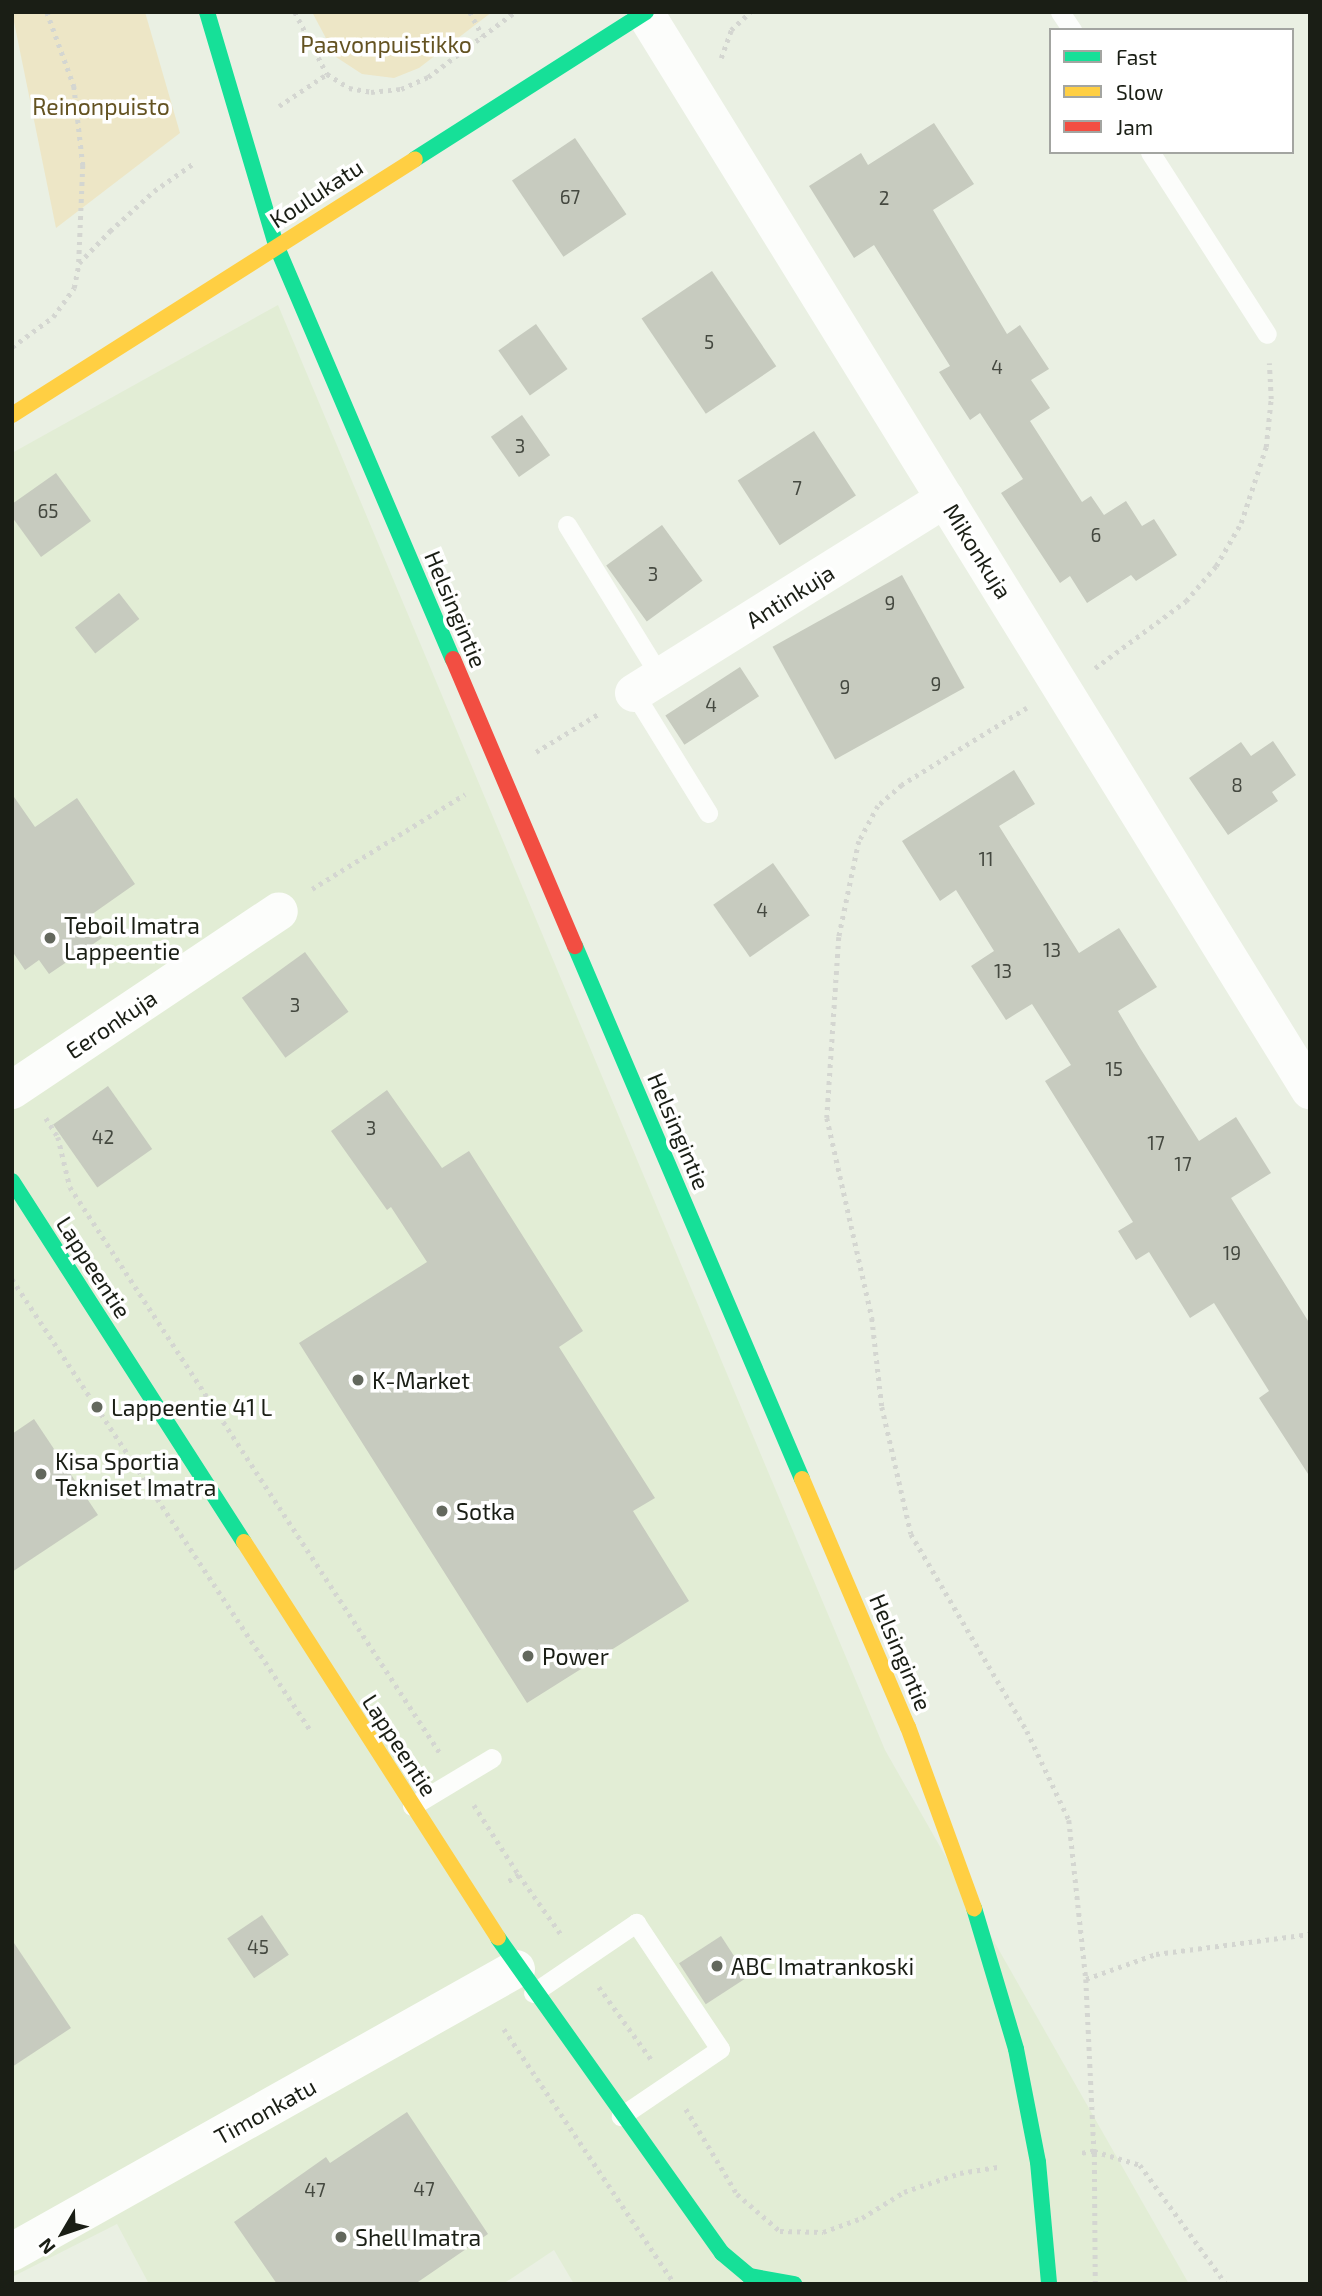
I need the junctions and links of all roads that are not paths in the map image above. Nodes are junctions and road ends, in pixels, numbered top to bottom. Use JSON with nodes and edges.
{"nodes":[{"id":1,"x":207,"y":12,"type":"edge"},
{"id":2,"x":1060,"y":12,"type":"edge"},
{"id":3,"x":646,"y":13,"type":"edge"},
{"id":4,"x":1071,"y":28,"type":"edge"},
{"id":5,"x":1151,"y":154,"type":"edge"},
{"id":6,"x":276,"y":245,"type":"junction"},
{"id":7,"x":1267,"y":334,"type":"road end"},
{"id":8,"x":12,"y":415,"type":"edge"},
{"id":9,"x":946,"y":499,"type":"junction"},
{"id":10,"x":567,"y":525,"type":"dead end"},
{"id":11,"x":647,"y":685,"type":"junction"},
{"id":12,"x":708,"y":813,"type":"dead end"},
{"id":13,"x":279,"y":911,"type":"road end"},
{"id":14,"x":18,"y":1086,"type":"edge"},
{"id":15,"x":1310,"y":1090,"type":"edge"},
{"id":16,"x":12,"y":1181,"type":"edge"},
{"id":17,"x":492,"y":1758,"type":"dead end"},
{"id":18,"x":412,"y":1806,"type":"junction"},
{"id":19,"x":525,"y":1981,"type":"junction"},
{"id":20,"x":621,"y":2116,"type":"junction"},
{"id":21,"x":12,"y":2252,"type":"edge"},
{"id":22,"x":746,"y":2280,"type":"edge"},
{"id":23,"x":794,"y":2284,"type":"edge"},
{"id":24,"x":1049,"y":2284,"type":"edge"}],
"edges":[{"from":1,"to":6,"type":"main road","name":"Helsingintie"},
{"from":2,"to":4,"type":"lane"},
{"from":3,"to":6,"type":"main road","name":"Koulukatu"},
{"from":3,"to":9,"type":"street","name":"Mikonkuja"},
{"from":5,"to":7,"type":"lane"},
{"from":6,"to":8,"type":"main road","name":"Koulukatu"},
{"from":6,"to":24,"type":"main road","name":"Helsingintie"},
{"from":9,"to":11,"type":"street","name":"Antinkuja"},
{"from":9,"to":15,"type":"street","name":"Mikonkuja"},
{"from":10,"to":11,"type":"lane"},
{"from":11,"to":12,"type":"lane"},
{"from":13,"to":14,"type":"street","name":"Eeronkuja"},
{"from":16,"to":18,"type":"main road","name":"Lappeentie"},
{"from":17,"to":18,"type":"lane"},
{"from":18,"to":19,"type":"main road","name":"Lappeentie"},
{"from":19,"to":20,"type":"main road","name":"Lappeentie"},
{"from":19,"to":20,"type":"lane"},
{"from":19,"to":21,"type":"street","name":"Timonkatu"},
{"from":20,"to":22,"type":"main road","name":"Lappeentie"},
{"from":22,"to":23,"type":"main road","name":"Lappeentie"}]}
